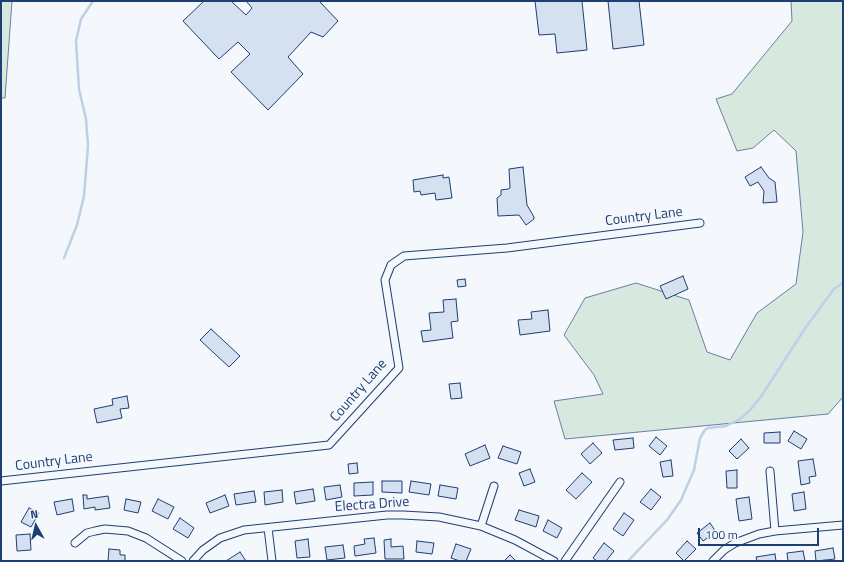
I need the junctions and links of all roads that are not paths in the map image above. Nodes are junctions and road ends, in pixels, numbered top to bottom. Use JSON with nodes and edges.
{"nodes":[{"id":1,"x":700,"y":223,"type":"dead end"},
{"id":2,"x":770,"y":471,"type":"dead end"},
{"id":3,"x":1,"y":481,"type":"edge"},
{"id":4,"x":620,"y":482,"type":"dead end"},
{"id":5,"x":494,"y":486,"type":"dead end"},
{"id":6,"x":843,"y":525,"type":"edge"},
{"id":7,"x":481,"y":526,"type":"junction"},
{"id":8,"x":268,"y":528,"type":"junction"},
{"id":9,"x":775,"y":531,"type":"junction"},
{"id":10,"x":75,"y":543,"type":"dead end"},
{"id":11,"x":182,"y":561,"type":"edge"},
{"id":12,"x":193,"y":561,"type":"edge"},
{"id":13,"x":272,"y":561,"type":"edge"},
{"id":14,"x":554,"y":561,"type":"edge"},
{"id":15,"x":565,"y":561,"type":"edge"},
{"id":16,"x":713,"y":561,"type":"edge"}],
"edges":[{"from":1,"to":3,"type":"street","name":"Country Lane"},
{"from":2,"to":9,"type":"street"},
{"from":4,"to":15,"type":"street"},
{"from":5,"to":7,"type":"street"},
{"from":6,"to":9,"type":"street"},
{"from":7,"to":8,"type":"street","name":"Electra Drive"},
{"from":7,"to":14,"type":"street","name":"Electra Drive"},
{"from":8,"to":12,"type":"street","name":"Electra Drive"},
{"from":8,"to":13,"type":"street"},
{"from":9,"to":16,"type":"street"},
{"from":10,"to":11,"type":"street"}]}
